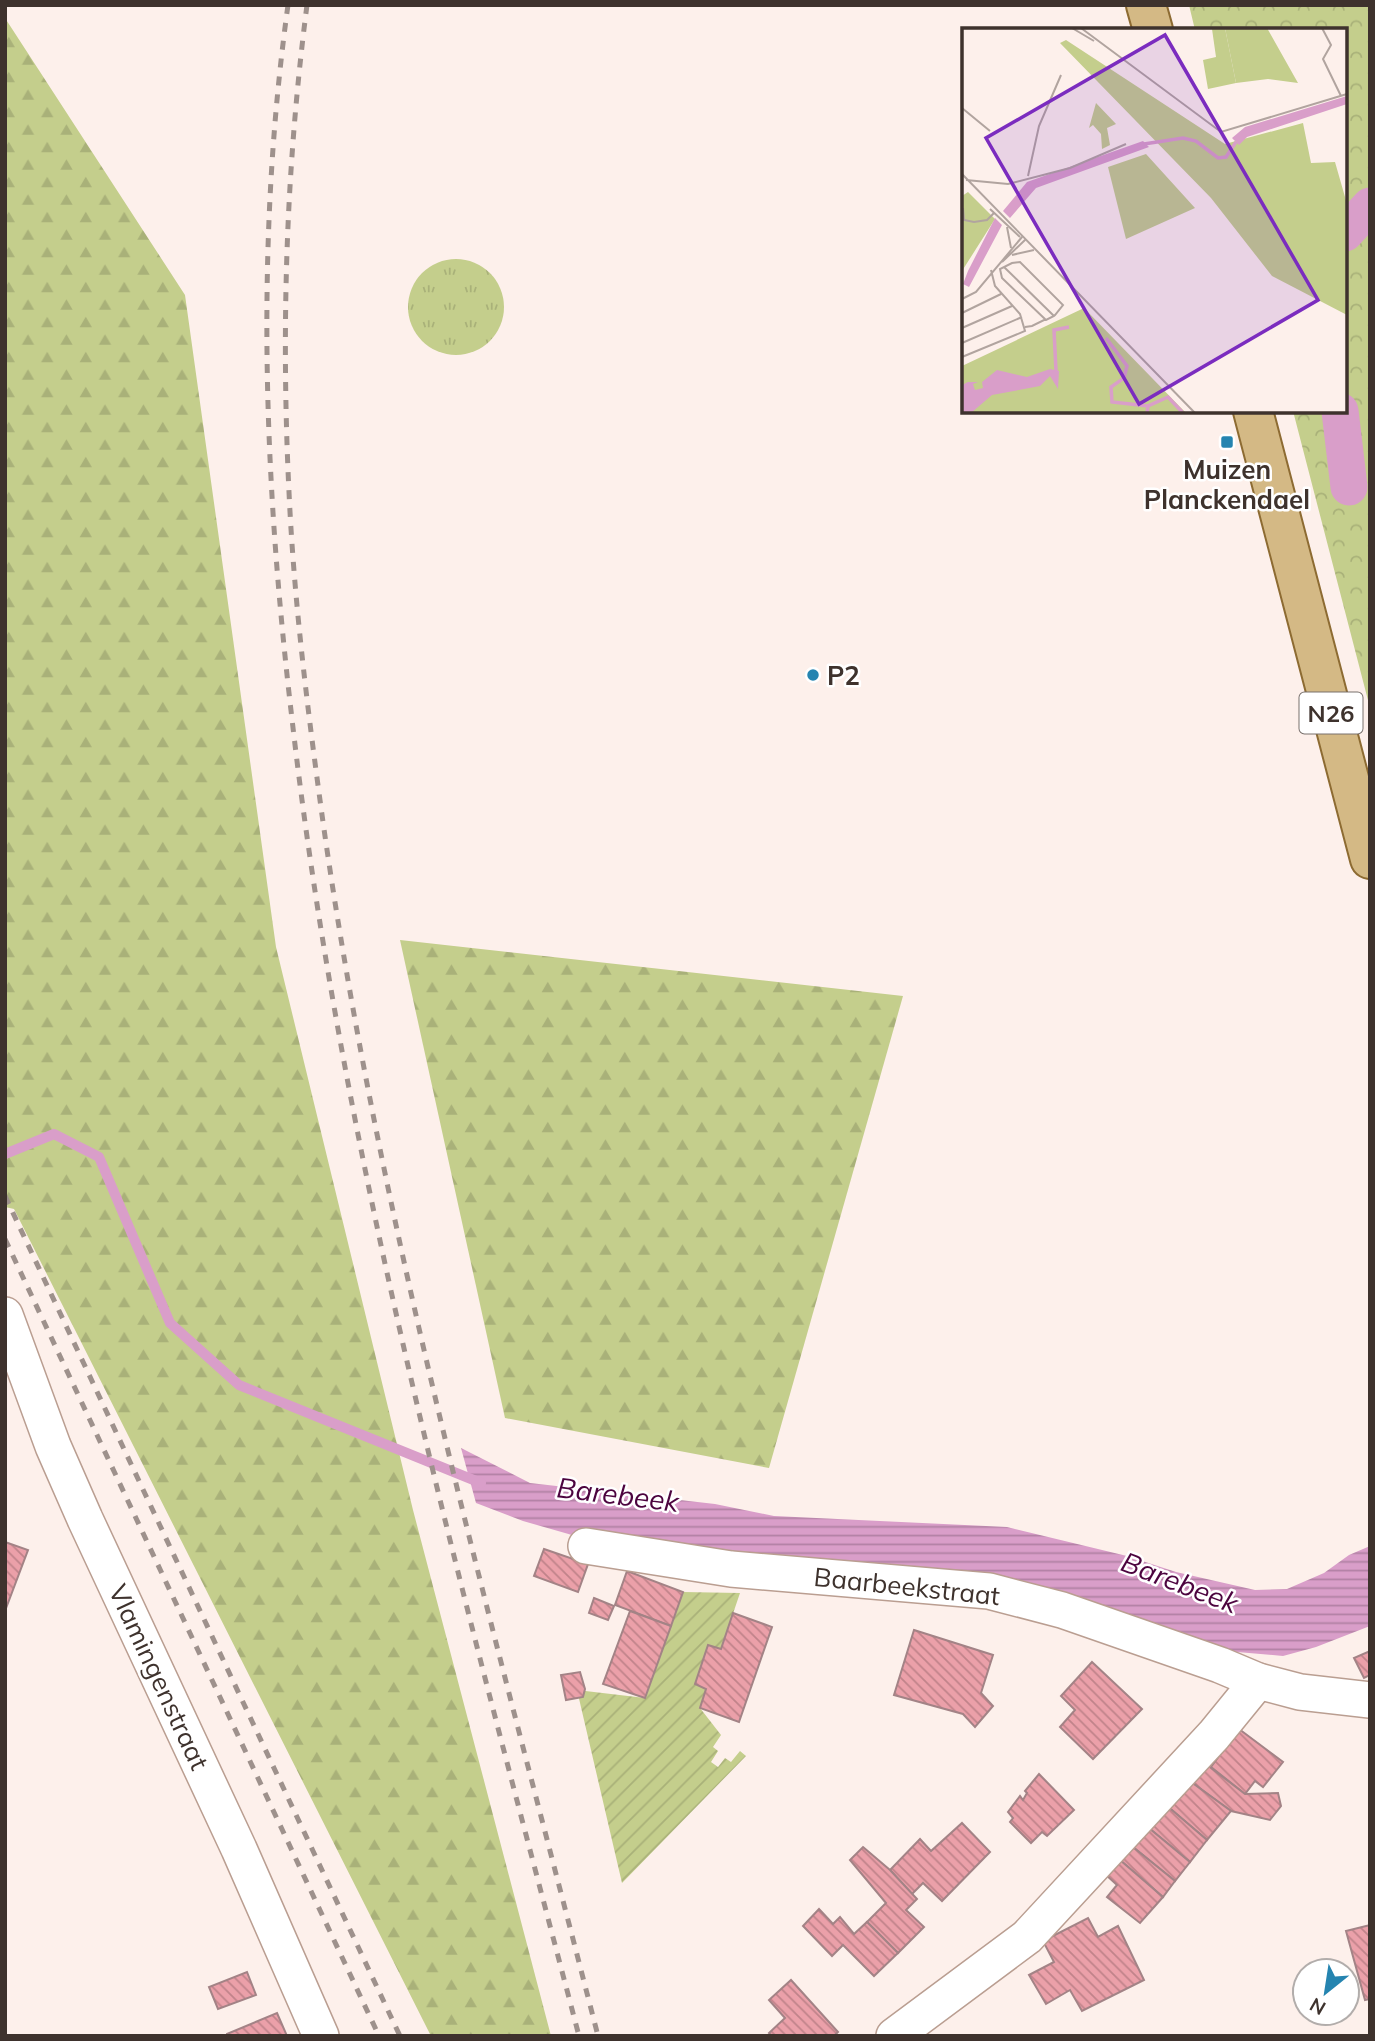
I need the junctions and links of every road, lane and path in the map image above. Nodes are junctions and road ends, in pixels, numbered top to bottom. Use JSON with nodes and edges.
{"nodes":[{"id":1,"x":1146,"y":5,"type":"edge"},
{"id":2,"x":1152,"y":28,"type":"edge"},
{"id":3,"x":1254,"y":413,"type":"edge"},
{"id":4,"x":1370,"y":859,"type":"edge"},
{"id":5,"x":5,"y":1315,"type":"edge"},
{"id":6,"x":586,"y":1546,"type":"dead end"},
{"id":7,"x":1258,"y":1681,"type":"junction"},
{"id":8,"x":1370,"y":1700,"type":"edge"},
{"id":9,"x":321,"y":2036,"type":"edge"},
{"id":10,"x":894,"y":2036,"type":"edge"}],
"edges":[{"from":1,"to":2,"type":"main road"},
{"from":3,"to":4,"type":"main road","number":"N26"},
{"from":5,"to":9,"type":"street","name":"Vlamingenstraat"},
{"from":6,"to":7,"type":"street","name":"Baarbeekstraat"},
{"from":7,"to":8,"type":"street","name":"Baarbeekstraat"},
{"from":7,"to":10,"type":"street"}]}
